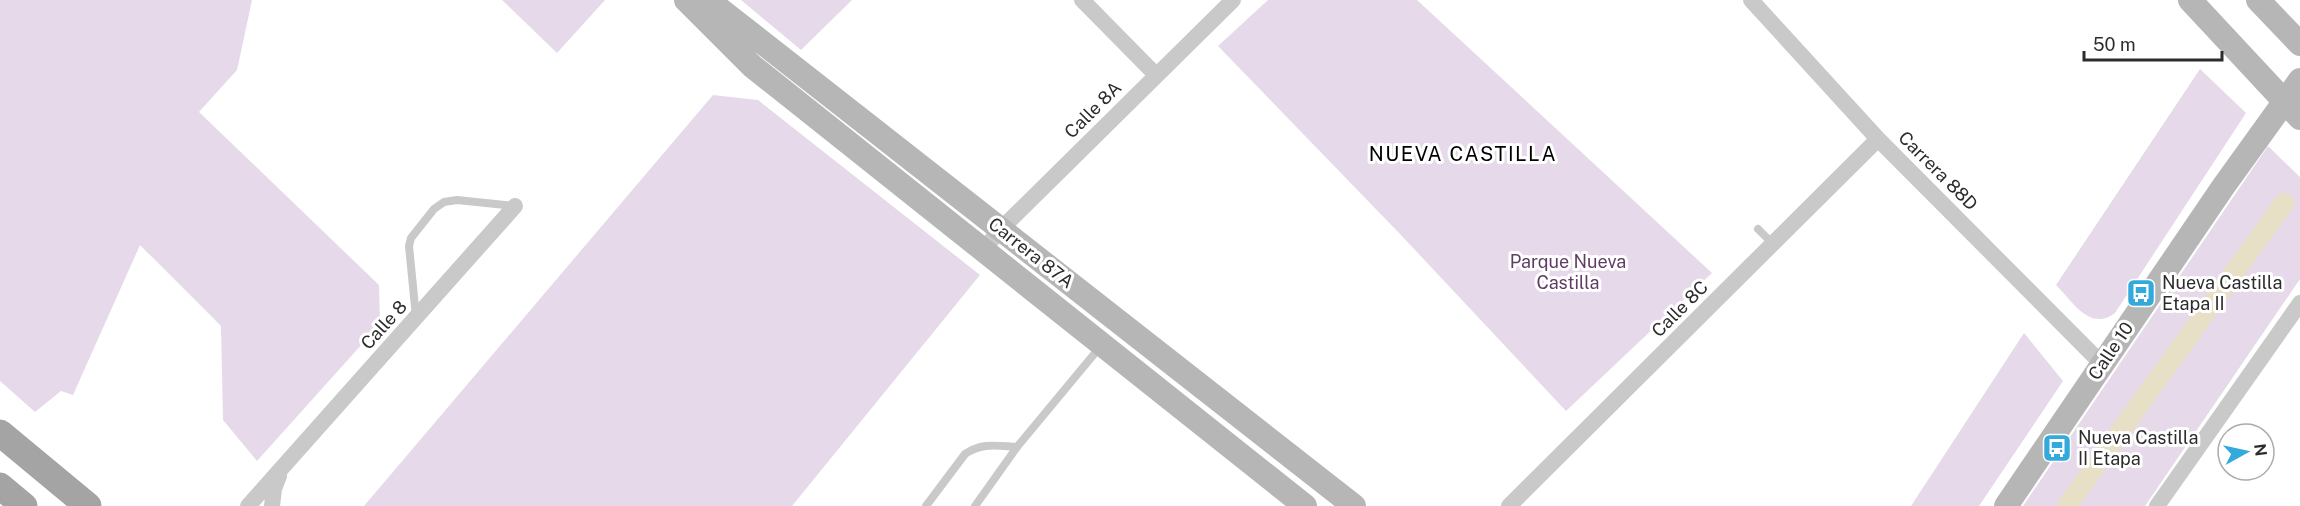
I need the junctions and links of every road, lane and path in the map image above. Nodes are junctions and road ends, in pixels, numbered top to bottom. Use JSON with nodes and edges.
{"nodes":[{"id":1,"x":686,"y":0,"type":"edge"},
{"id":2,"x":708,"y":0,"type":"edge"},
{"id":3,"x":1082,"y":0,"type":"edge"},
{"id":4,"x":1233,"y":0,"type":"edge"},
{"id":5,"x":1751,"y":0,"type":"edge"},
{"id":6,"x":2190,"y":0,"type":"edge"},
{"id":7,"x":2258,"y":0,"type":"edge"},
{"id":8,"x":2300,"y":44,"type":"edge"},
{"id":9,"x":1156,"y":75,"type":"junction"},
{"id":10,"x":2300,"y":80,"type":"edge"},
{"id":11,"x":2292,"y":110,"type":"edge"},
{"id":12,"x":1878,"y":139,"type":"junction"},
{"id":13,"x":515,"y":206,"type":"joint"},
{"id":14,"x":1001,"y":229,"type":"junction"},
{"id":15,"x":1758,"y":229,"type":"dead end"},
{"id":16,"x":1773,"y":244,"type":"junction"},
{"id":17,"x":983,"y":250,"type":"junction"},
{"id":18,"x":2300,"y":303,"type":"edge"},
{"id":19,"x":416,"y":318,"type":"junction"},
{"id":20,"x":1102,"y":344,"type":"junction"},
{"id":21,"x":2102,"y":364,"type":"junction"},
{"id":22,"x":0,"y":433,"type":"edge"},
{"id":23,"x":1017,"y":447,"type":"junction"},
{"id":24,"x":281,"y":469,"type":"junction"},
{"id":25,"x":0,"y":486,"type":"edge"},
{"id":26,"x":24,"y":506,"type":"edge"},
{"id":27,"x":88,"y":506,"type":"edge"},
{"id":28,"x":248,"y":506,"type":"edge"},
{"id":29,"x":272,"y":506,"type":"edge"},
{"id":30,"x":926,"y":506,"type":"edge"},
{"id":31,"x":975,"y":506,"type":"edge"},
{"id":32,"x":1305,"y":506,"type":"edge"},
{"id":33,"x":1354,"y":506,"type":"edge"},
{"id":34,"x":1509,"y":506,"type":"edge"},
{"id":35,"x":2006,"y":506,"type":"edge"},
{"id":36,"x":2157,"y":506,"type":"edge"}],
"edges":[{"from":1,"to":17,"type":"street","name":"Carrera 87A"},
{"from":2,"to":14,"type":"street","name":"Carrera 87A"},
{"from":3,"to":9,"type":"street"},
{"from":4,"to":9,"type":"street","name":"Calle 8A"},
{"from":5,"to":12,"type":"street","name":"Carrera 88D"},
{"from":6,"to":11,"type":"street"},
{"from":7,"to":8,"type":"street"},
{"from":9,"to":14,"type":"street","name":"Calle 8A"},
{"from":10,"to":11,"type":"street","name":"Calle 10"},
{"from":11,"to":21,"type":"street","name":"Calle 10"},
{"from":12,"to":16,"type":"street","name":"Calle 8C"},
{"from":12,"to":21,"type":"street","name":"Carrera 88D"},
{"from":13,"to":19,"type":"street","name":"Calle 8"},
{"from":13,"to":19,"type":"lane"},
{"from":14,"to":17,"type":"street","name":"Calle 8A"},
{"from":14,"to":33,"type":"street","name":"Carrera 87A"},
{"from":15,"to":16,"type":"lane"},
{"from":16,"to":34,"type":"street","name":"Calle 8C"},
{"from":17,"to":20,"type":"street","name":"Carrera 87A"},
{"from":18,"to":36,"type":"street"},
{"from":19,"to":24,"type":"street","name":"Calle 8"},
{"from":20,"to":23,"type":"lane"},
{"from":20,"to":32,"type":"street","name":"Carrera 87A"},
{"from":21,"to":35,"type":"street","name":"Calle 10"},
{"from":22,"to":27,"type":"main road"},
{"from":23,"to":30,"type":"lane"},
{"from":23,"to":31,"type":"lane"},
{"from":24,"to":28,"type":"street","name":"Calle 8"},
{"from":24,"to":29,"type":"street","name":"Calle 8"},
{"from":25,"to":26,"type":"main road"}]}
